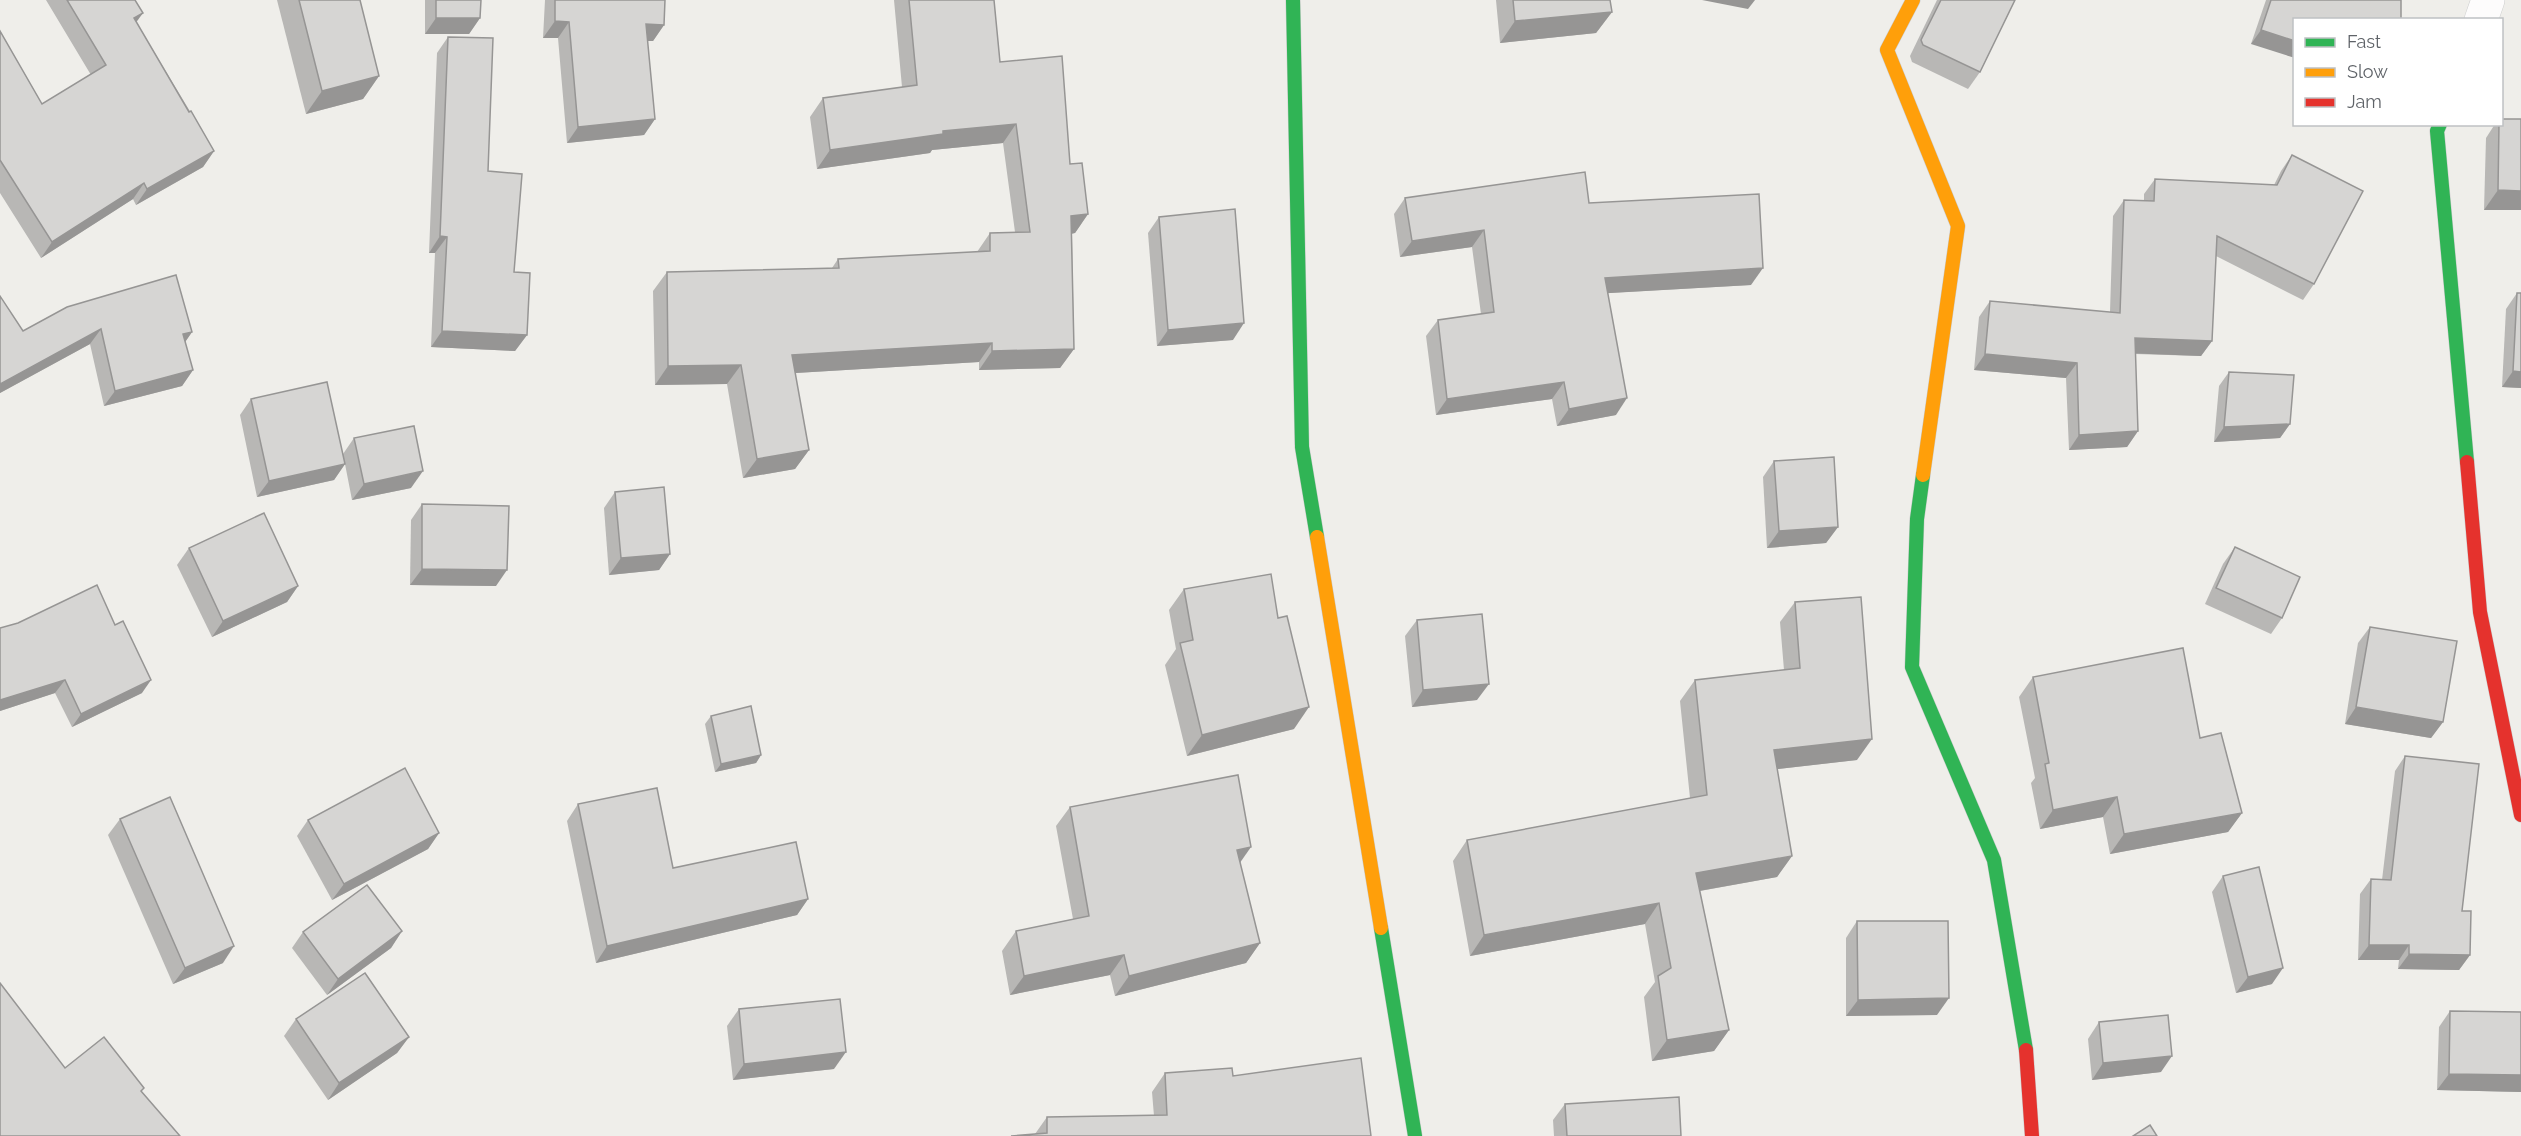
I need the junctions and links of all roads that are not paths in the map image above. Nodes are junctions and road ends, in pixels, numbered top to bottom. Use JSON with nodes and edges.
{"nodes":[{"id":1,"x":1293,"y":0,"type":"edge"},
{"id":2,"x":1913,"y":0,"type":"edge"},
{"id":3,"x":2488,"y":0,"type":"edge"},
{"id":4,"x":2482,"y":18,"type":"edge"},
{"id":5,"x":2439,"y":126,"type":"edge"},
{"id":6,"x":2521,"y":815,"type":"edge"},
{"id":7,"x":1415,"y":1136,"type":"edge"},
{"id":8,"x":2032,"y":1136,"type":"edge"}],
"edges":[{"from":1,"to":7,"type":"street"},
{"from":2,"to":8,"type":"street"},
{"from":3,"to":4,"type":"street"},
{"from":5,"to":6,"type":"street"}]}
